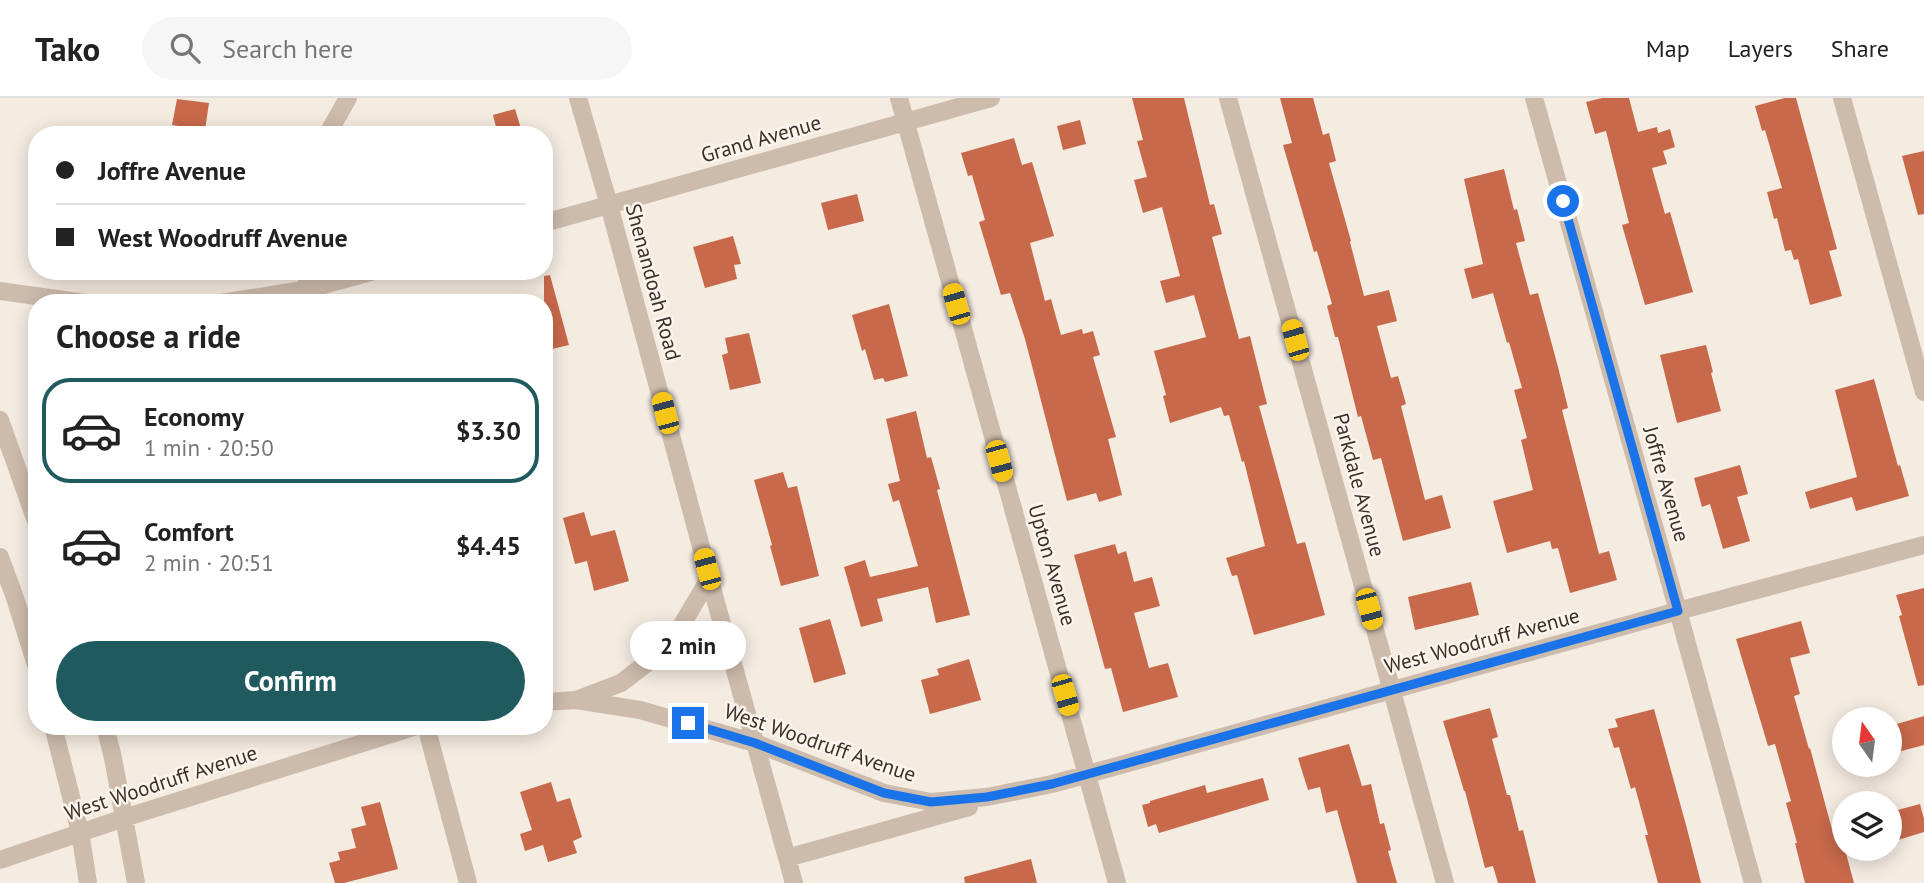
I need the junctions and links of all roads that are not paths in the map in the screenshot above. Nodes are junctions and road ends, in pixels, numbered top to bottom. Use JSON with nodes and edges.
{"nodes":[{"id":1,"x":348,"y":98,"type":"edge"},
{"id":2,"x":578,"y":98,"type":"edge"},
{"id":3,"x":899,"y":98,"type":"edge"},
{"id":4,"x":991,"y":98,"type":"edge"},
{"id":5,"x":1228,"y":98,"type":"edge"},
{"id":6,"x":1534,"y":98,"type":"edge"},
{"id":7,"x":1842,"y":98,"type":"edge"},
{"id":8,"x":905,"y":122,"type":"junction"},
{"id":9,"x":332,"y":126,"type":"edge"},
{"id":10,"x":609,"y":205,"type":"junction"},
{"id":11,"x":553,"y":221,"type":"edge"},
{"id":12,"x":351,"y":280,"type":"edge"},
{"id":13,"x":0,"y":290,"type":"edge"},
{"id":14,"x":28,"y":294,"type":"edge"},
{"id":15,"x":316,"y":294,"type":"edge"},
{"id":16,"x":1924,"y":392,"type":"edge"},
{"id":17,"x":0,"y":420,"type":"edge"},
{"id":18,"x":28,"y":499,"type":"edge"},
{"id":19,"x":1924,"y":545,"type":"edge"},
{"id":20,"x":0,"y":558,"type":"edge"},
{"id":21,"x":709,"y":579,"type":"junction"},
{"id":22,"x":1678,"y":611,"type":"junction"},
{"id":23,"x":28,"y":639,"type":"edge"},
{"id":24,"x":1392,"y":690,"type":"junction"},
{"id":25,"x":576,"y":700,"type":"junction"},
{"id":26,"x":553,"y":701,"type":"edge"},
{"id":27,"x":55,"y":735,"type":"edge"},
{"id":28,"x":107,"y":735,"type":"edge"},
{"id":29,"x":388,"y":735,"type":"edge"},
{"id":30,"x":428,"y":735,"type":"edge"},
{"id":31,"x":755,"y":743,"type":"junction"},
{"id":32,"x":1086,"y":774,"type":"junction"},
{"id":33,"x":1052,"y":784,"type":"junction"},
{"id":34,"x":124,"y":818,"type":"junction"},
{"id":35,"x":80,"y":832,"type":"junction"},
{"id":36,"x":787,"y":858,"type":"junction"},
{"id":37,"x":0,"y":860,"type":"edge"},
{"id":38,"x":88,"y":883,"type":"edge"},
{"id":39,"x":136,"y":883,"type":"edge"},
{"id":40,"x":468,"y":883,"type":"edge"},
{"id":41,"x":794,"y":883,"type":"edge"},
{"id":42,"x":1116,"y":883,"type":"edge"},
{"id":43,"x":1445,"y":883,"type":"edge"},
{"id":44,"x":1753,"y":883,"type":"edge"}],
"edges":[{"from":1,"to":9,"type":"street"},
{"from":2,"to":10,"type":"street","name":"Shenandoah Road"},
{"from":3,"to":8,"type":"street","name":"Upton Avenue"},
{"from":4,"to":8,"type":"street","name":"Grand Avenue"},
{"from":5,"to":24,"type":"street","name":"Parkdale Avenue"},
{"from":6,"to":22,"type":"street","name":"Joffre Avenue"},
{"from":7,"to":16,"type":"street"},
{"from":8,"to":10,"type":"street","name":"Grand Avenue"},
{"from":8,"to":32,"type":"street","name":"Upton Avenue"},
{"from":10,"to":11,"type":"street","name":"Grand Avenue"},
{"from":10,"to":21,"type":"street","name":"Shenandoah Road"},
{"from":12,"to":15,"type":"street"},
{"from":13,"to":14,"type":"street"},
{"from":17,"to":18,"type":"street"},
{"from":19,"to":22,"type":"street","name":"West Woodruff Avenue"},
{"from":20,"to":23,"type":"street"},
{"from":21,"to":25,"type":"street","name":"West Woodruff Avenue"},
{"from":21,"to":31,"type":"street","name":"Shenandoah Road"},
{"from":22,"to":24,"type":"street","name":"West Woodruff Avenue"},
{"from":22,"to":44,"type":"street","name":"Joffre Avenue"},
{"from":24,"to":32,"type":"street","name":"West Woodruff Avenue"},
{"from":24,"to":43,"type":"street","name":"Parkdale Avenue"},
{"from":25,"to":26,"type":"street","name":"West Woodruff Avenue"},
{"from":25,"to":31,"type":"street","name":"West Woodruff Avenue"},
{"from":27,"to":35,"type":"street"},
{"from":28,"to":34,"type":"street"},
{"from":29,"to":34,"type":"street","name":"West Woodruff Avenue"},
{"from":30,"to":40,"type":"street"},
{"from":31,"to":33,"type":"street","name":"West Woodruff Avenue"},
{"from":31,"to":36,"type":"street","name":"Shenandoah Road"},
{"from":32,"to":33,"type":"street","name":"West Woodruff Avenue"},
{"from":32,"to":42,"type":"street","name":"Upton Avenue"},
{"from":33,"to":36,"type":"street","name":"West Woodruff Avenue"},
{"from":34,"to":35,"type":"street","name":"West Woodruff Avenue"},
{"from":34,"to":39,"type":"street"},
{"from":35,"to":37,"type":"street","name":"West Woodruff Avenue"},
{"from":35,"to":38,"type":"street"},
{"from":36,"to":41,"type":"street","name":"Shenandoah Road"}]}
